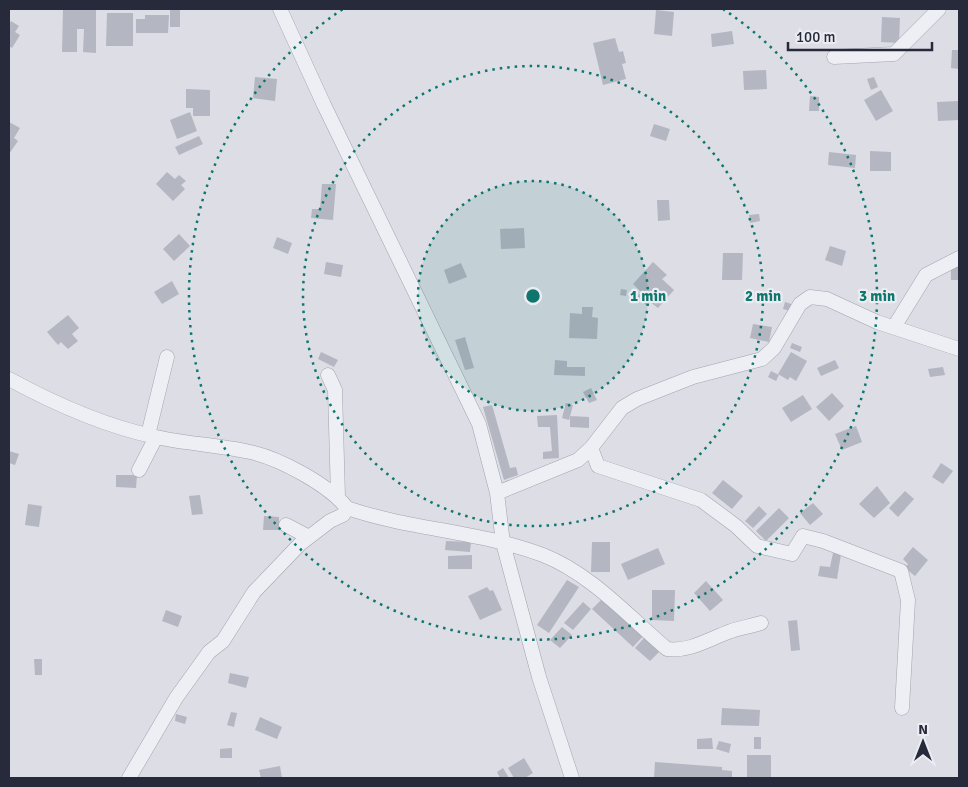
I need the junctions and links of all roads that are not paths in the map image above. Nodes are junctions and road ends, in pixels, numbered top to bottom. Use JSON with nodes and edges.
{"nodes":[{"id":1,"x":280,"y":9,"type":"edge"},
{"id":2,"x":939,"y":9,"type":"edge"},
{"id":3,"x":834,"y":57,"type":"dead end"},
{"id":4,"x":959,"y":258,"type":"edge"},
{"id":5,"x":894,"y":327,"type":"junction"},
{"id":6,"x":959,"y":349,"type":"edge"},
{"id":7,"x":167,"y":357,"type":"dead end"},
{"id":8,"x":328,"y":375,"type":"dead end"},
{"id":9,"x":9,"y":379,"type":"edge"},
{"id":10,"x":152,"y":436,"type":"junction"},
{"id":11,"x":591,"y":448,"type":"junction"},
{"id":12,"x":140,"y":470,"type":"dead end"},
{"id":13,"x":497,"y":493,"type":"junction"},
{"id":14,"x":338,"y":497,"type":"junction"},
{"id":15,"x":347,"y":508,"type":"junction"},
{"id":16,"x":286,"y":525,"type":"dead end"},
{"id":17,"x":309,"y":538,"type":"junction"},
{"id":18,"x":503,"y":543,"type":"junction"},
{"id":19,"x":761,"y":623,"type":"dead end"},
{"id":20,"x":902,"y":708,"type":"dead end"},
{"id":21,"x":129,"y":778,"type":"edge"},
{"id":22,"x":572,"y":778,"type":"edge"}],
"edges":[{"from":1,"to":13,"type":"street"},
{"from":2,"to":3,"type":"street"},
{"from":4,"to":5,"type":"street"},
{"from":5,"to":6,"type":"street"},
{"from":5,"to":11,"type":"street"},
{"from":7,"to":10,"type":"street"},
{"from":8,"to":14,"type":"street"},
{"from":9,"to":10,"type":"street"},
{"from":10,"to":12,"type":"street"},
{"from":10,"to":14,"type":"street"},
{"from":11,"to":13,"type":"street"},
{"from":11,"to":20,"type":"street"},
{"from":13,"to":18,"type":"street"},
{"from":14,"to":15,"type":"street"},
{"from":15,"to":17,"type":"street"},
{"from":15,"to":18,"type":"street"},
{"from":16,"to":17,"type":"street"},
{"from":17,"to":21,"type":"street"},
{"from":18,"to":19,"type":"street"},
{"from":18,"to":22,"type":"street"}]}
